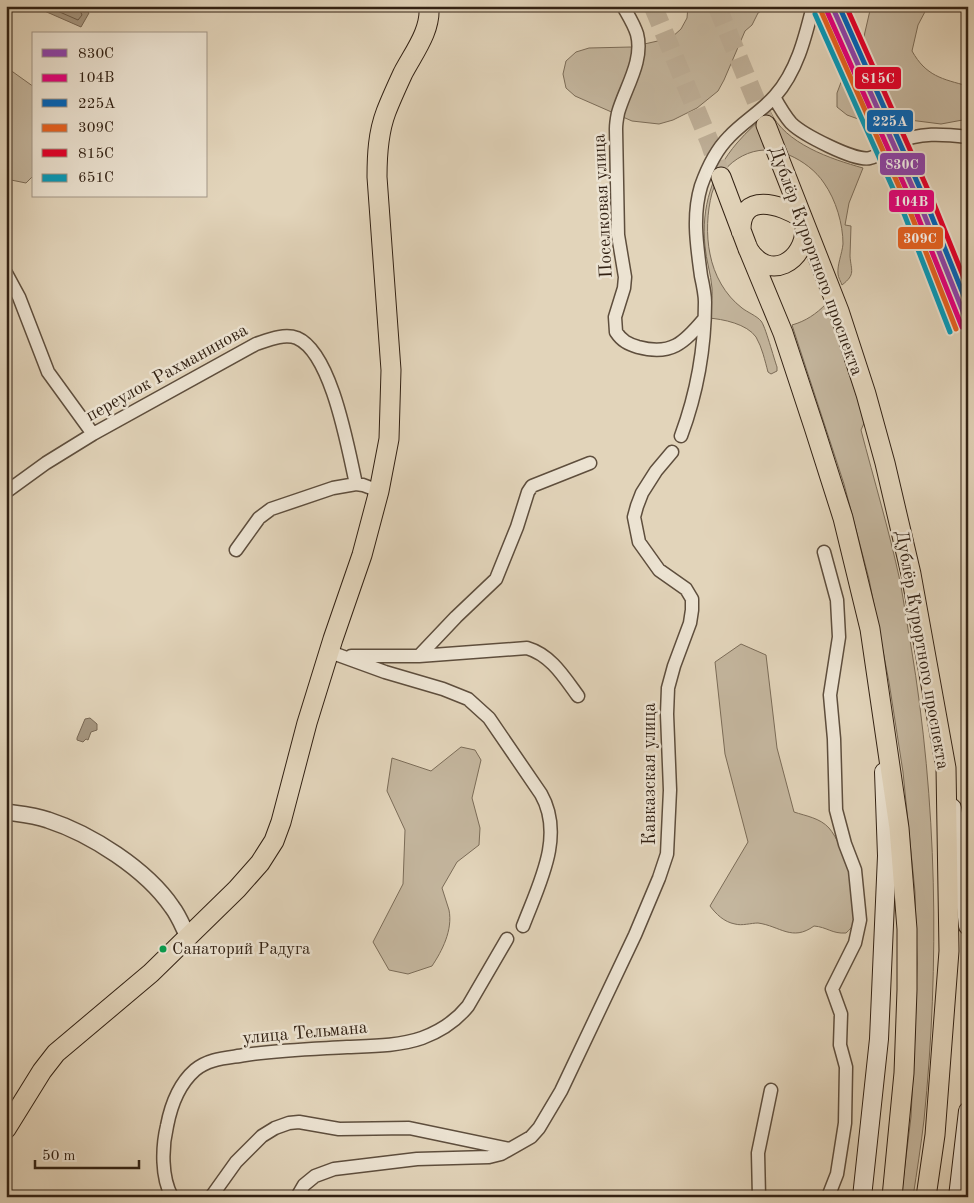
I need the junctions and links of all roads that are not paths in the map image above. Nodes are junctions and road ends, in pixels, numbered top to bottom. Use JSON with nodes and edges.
{"nodes":[{"id":1,"x":429,"y":6,"type":"edge"},
{"id":2,"x":623,"y":6,"type":"edge"},
{"id":3,"x":813,"y":6,"type":"edge"},
{"id":4,"x":774,"y":97,"type":"junction"},
{"id":5,"x":766,"y":125,"type":"tunnel mouth"},
{"id":6,"x":968,"y":137,"type":"edge"},
{"id":7,"x":721,"y":177,"type":"tunnel mouth"},
{"id":8,"x":803,"y":222,"type":"junction"},
{"id":9,"x":744,"y":239,"type":"junction"},
{"id":10,"x":6,"y":273,"type":"edge"},
{"id":11,"x":704,"y":319,"type":"junction"},
{"id":12,"x":93,"y":434,"type":"junction"},
{"id":13,"x":681,"y":436,"type":"dead end"},
{"id":14,"x":672,"y":452,"type":"dead end"},
{"id":15,"x":590,"y":463,"type":"dead end"},
{"id":16,"x":356,"y":484,"type":"junction"},
{"id":17,"x":379,"y":491,"type":"junction"},
{"id":18,"x":6,"y":492,"type":"edge"},
{"id":19,"x":236,"y":550,"type":"dead end"},
{"id":20,"x":824,"y":552,"type":"dead end"},
{"id":21,"x":336,"y":654,"type":"junction"},
{"id":22,"x":419,"y":656,"type":"junction"},
{"id":23,"x":578,"y":696,"type":"dead end"},
{"id":24,"x":882,"y":699,"type":"junction"},
{"id":25,"x":946,"y":768,"type":"junction"},
{"id":26,"x":6,"y":812,"type":"edge"},
{"id":27,"x":524,"y":926,"type":"dead end"},
{"id":28,"x":968,"y":926,"type":"edge"},
{"id":29,"x":188,"y":937,"type":"junction"},
{"id":30,"x":508,"y":939,"type":"dead end"},
{"id":31,"x":771,"y":1090,"type":"dead end"},
{"id":32,"x":968,"y":1111,"type":"edge"},
{"id":33,"x":6,"y":1129,"type":"edge"},
{"id":34,"x":509,"y":1149,"type":"junction"},
{"id":35,"x":172,"y":1197,"type":"edge"},
{"id":36,"x":212,"y":1197,"type":"edge"},
{"id":37,"x":296,"y":1197,"type":"edge"},
{"id":38,"x":760,"y":1197,"type":"edge"},
{"id":39,"x":828,"y":1197,"type":"edge"},
{"id":40,"x":862,"y":1197,"type":"edge"},
{"id":41,"x":892,"y":1197,"type":"edge"},
{"id":42,"x":926,"y":1197,"type":"edge"},
{"id":43,"x":958,"y":1197,"type":"edge"}],
"edges":[{"from":1,"to":17,"type":"main road"},
{"from":2,"to":11,"type":"street","name":"Поселковая улица"},
{"from":3,"to":4,"type":"street"},
{"from":4,"to":6,"type":"street"},
{"from":4,"to":11,"type":"street"},
{"from":5,"to":8,"type":"main road","name":"Дублёр Курортного проспекта"},
{"from":7,"to":9,"type":"main road"},
{"from":8,"to":9,"type":"main road"},
{"from":8,"to":9,"type":"main road"},
{"from":8,"to":25,"type":"main road","name":"Дублёр Курортного проспекта"},
{"from":9,"to":24,"type":"main road"},
{"from":10,"to":12,"type":"street"},
{"from":11,"to":13,"type":"street"},
{"from":12,"to":16,"type":"street","name":"переулок Рахманинова"},
{"from":12,"to":18,"type":"street","name":"переулок Рахманинова"},
{"from":14,"to":34,"type":"street","name":"Кавказская улица"},
{"from":15,"to":22,"type":"street"},
{"from":16,"to":17,"type":"street"},
{"from":16,"to":19,"type":"street"},
{"from":17,"to":21,"type":"main road"},
{"from":20,"to":39,"type":"street"},
{"from":21,"to":22,"type":"street"},
{"from":21,"to":27,"type":"street"},
{"from":21,"to":29,"type":"main road"},
{"from":22,"to":23,"type":"street"},
{"from":24,"to":40,"type":"main road"},
{"from":24,"to":41,"type":"main road"},
{"from":25,"to":28,"type":"main road"},
{"from":25,"to":42,"type":"main road","name":"Дублёр Курортного проспекта"},
{"from":26,"to":29,"type":"street"},
{"from":29,"to":33,"type":"main road"},
{"from":30,"to":35,"type":"street","name":"улица Тельмана"},
{"from":31,"to":38,"type":"street"},
{"from":32,"to":43,"type":"main road"},
{"from":34,"to":36,"type":"street"},
{"from":34,"to":37,"type":"street","name":"Кавказская улица"}]}
